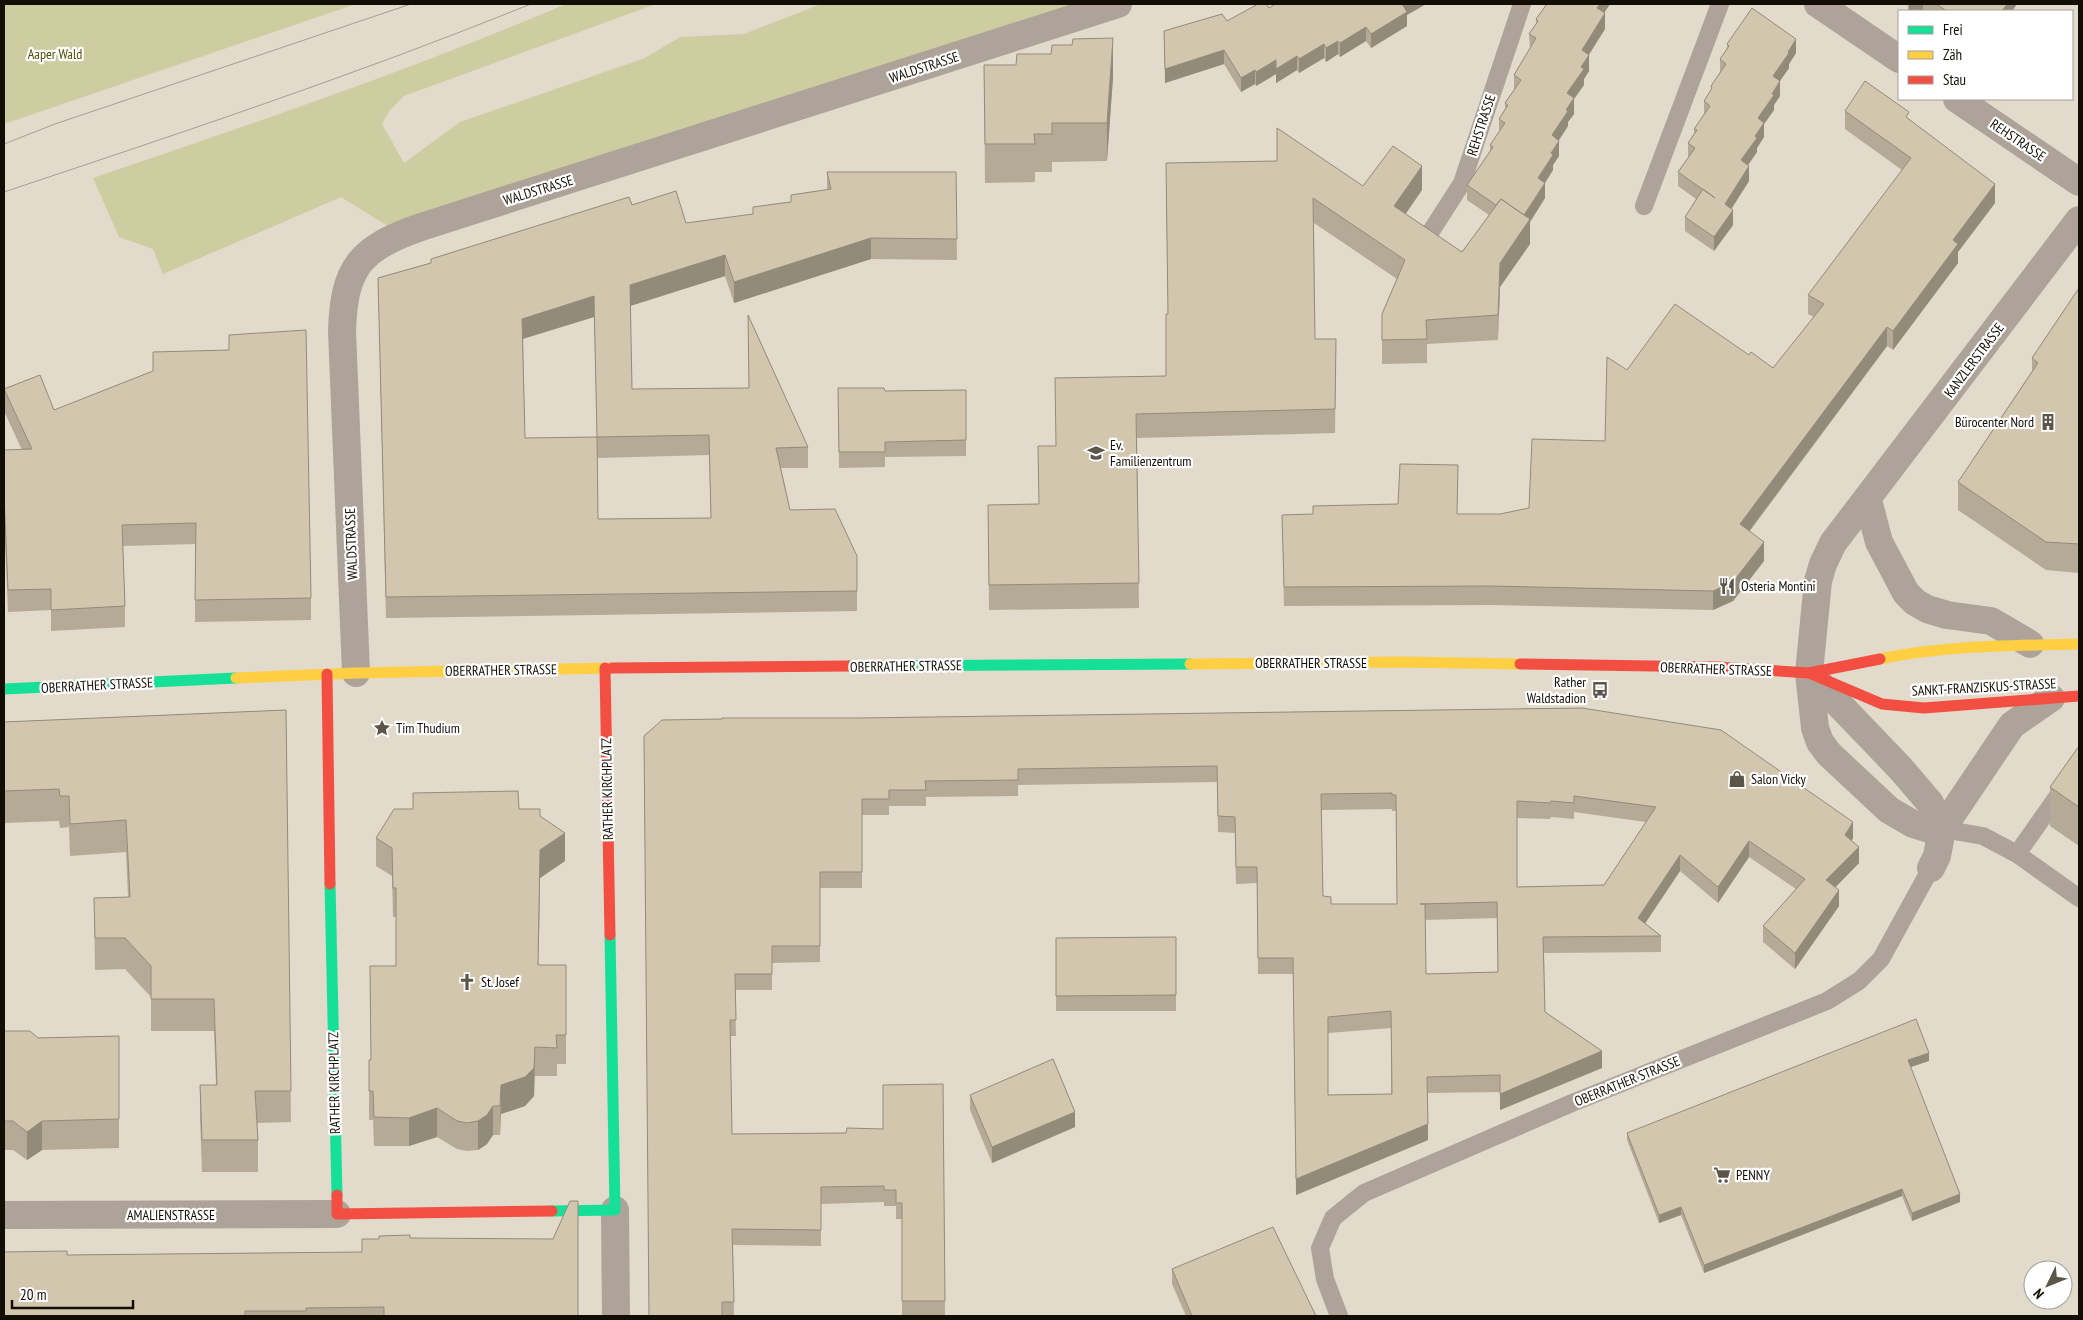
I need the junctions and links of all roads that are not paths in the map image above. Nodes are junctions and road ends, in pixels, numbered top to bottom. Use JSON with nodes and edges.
{"nodes":[{"id":1,"x":1118,"y":4,"type":"edge"},
{"id":2,"x":1522,"y":4,"type":"edge"},
{"id":3,"x":1720,"y":4,"type":"edge"},
{"id":4,"x":1818,"y":4,"type":"edge"},
{"id":5,"x":1898,"y":59,"type":"edge"},
{"id":6,"x":1958,"y":100,"type":"edge"},
{"id":7,"x":2079,"y":182,"type":"edge"},
{"id":8,"x":1644,"y":206,"type":"dead end"},
{"id":9,"x":2079,"y":220,"type":"edge"},
{"id":10,"x":1426,"y":239,"type":"edge"},
{"id":11,"x":1868,"y":500,"type":"junction"},
{"id":12,"x":2030,"y":644,"type":"junction"},
{"id":13,"x":2079,"y":644,"type":"edge"},
{"id":14,"x":605,"y":668,"type":"junction"},
{"id":15,"x":1809,"y":673,"type":"junction"},
{"id":16,"x":327,"y":674,"type":"junction"},
{"id":17,"x":356,"y":674,"type":"junction"},
{"id":18,"x":4,"y":689,"type":"edge"},
{"id":19,"x":2079,"y":696,"type":"edge"},
{"id":20,"x":2051,"y":698,"type":"junction"},
{"id":21,"x":2079,"y":766,"type":"edge"},
{"id":22,"x":1942,"y":829,"type":"junction"},
{"id":23,"x":2017,"y":854,"type":"junction"},
{"id":24,"x":1931,"y":868,"type":"joint"},
{"id":25,"x":2079,"y":898,"type":"edge"},
{"id":26,"x":615,"y":1210,"type":"junction"},
{"id":27,"x":337,"y":1214,"type":"junction"},
{"id":28,"x":4,"y":1215,"type":"edge"},
{"id":29,"x":616,"y":1316,"type":"edge"},
{"id":30,"x":1339,"y":1316,"type":"edge"}],
"edges":[{"from":1,"to":17,"type":"street","name":"WALDSTRASSE"},
{"from":2,"to":10,"type":"lane","name":"REHSTRASSE"},
{"from":3,"to":8,"type":"lane"},
{"from":4,"to":5,"type":"street"},
{"from":6,"to":7,"type":"street","name":"REHSTRASSE"},
{"from":9,"to":11,"type":"street","name":"KANZLERSTRASSE"},
{"from":11,"to":12,"type":"street"},
{"from":11,"to":15,"type":"street","name":"KANZLERSTRASSE"},
{"from":12,"to":13,"type":"main road"},
{"from":12,"to":15,"type":"main road"},
{"from":14,"to":15,"type":"main road","name":"OBERRATHER STRASSE"},
{"from":14,"to":17,"type":"main road","name":"OBERRATHER STRASSE"},
{"from":14,"to":26,"type":"main road","name":"RATHER KIRCHPLATZ"},
{"from":15,"to":20,"type":"main road","name":"SANKT-FRANZISKUS-STRASSE"},
{"from":15,"to":22,"type":"street"},
{"from":15,"to":22,"type":"street"},
{"from":16,"to":17,"type":"main road","name":"OBERRATHER STRASSE"},
{"from":16,"to":18,"type":"main road","name":"OBERRATHER STRASSE"},
{"from":16,"to":27,"type":"main road","name":"RATHER KIRCHPLATZ"},
{"from":19,"to":20,"type":"main road","name":"SANKT-FRANZISKUS-STRASSE"},
{"from":20,"to":22,"type":"street","name":"OBERRATHER STRASSE"},
{"from":21,"to":23,"type":"lane"},
{"from":22,"to":23,"type":"lane"},
{"from":22,"to":24,"type":"street","name":"OBERRATHER STRASSE"},
{"from":23,"to":25,"type":"lane"},
{"from":24,"to":30,"type":"lane","name":"OBERRATHER STRASSE"},
{"from":26,"to":27,"type":"main road"},
{"from":26,"to":29,"type":"street","name":"RATHER KIRCHPLATZ"},
{"from":27,"to":28,"type":"street","name":"AMALIENSTRASSE"}]}
